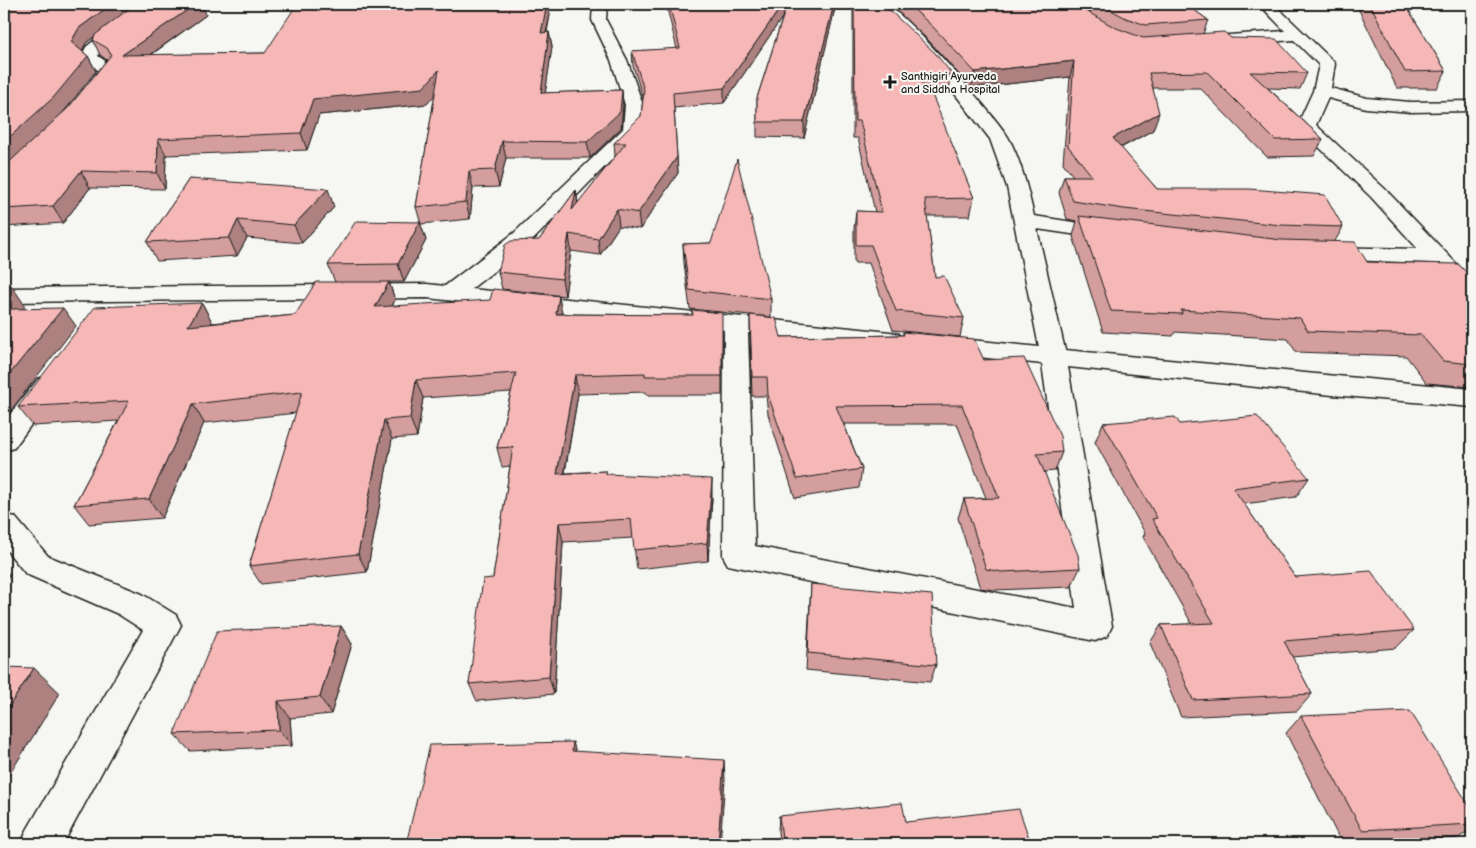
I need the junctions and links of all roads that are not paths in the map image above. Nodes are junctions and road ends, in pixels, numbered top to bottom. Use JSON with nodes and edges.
{"nodes":[{"id":1,"x":149,"y":4,"type":"edge"},
{"id":2,"x":600,"y":4,"type":"edge"},
{"id":3,"x":876,"y":4,"type":"edge"},
{"id":4,"x":1266,"y":4,"type":"edge"},
{"id":5,"x":1297,"y":35,"type":"junction"},
{"id":6,"x":1198,"y":42,"type":"edge"},
{"id":7,"x":1322,"y":92,"type":"junction"},
{"id":8,"x":81,"y":105,"type":"edge"},
{"id":9,"x":1472,"y":106,"type":"edge"},
{"id":10,"x":1024,"y":221,"type":"junction"},
{"id":11,"x":1137,"y":237,"type":"edge"},
{"id":12,"x":1301,"y":253,"type":"edge"},
{"id":13,"x":1437,"y":256,"type":"junction"},
{"id":14,"x":1472,"y":293,"type":"edge"},
{"id":15,"x":116,"y":294,"type":"junction"},
{"id":16,"x":449,"y":294,"type":"junction"},
{"id":17,"x":4,"y":295,"type":"edge"},
{"id":18,"x":98,"y":317,"type":"edge"},
{"id":19,"x":736,"y":324,"type":"junction"},
{"id":20,"x":1054,"y":356,"type":"junction"},
{"id":21,"x":63,"y":364,"type":"edge"},
{"id":22,"x":1472,"y":398,"type":"edge"},
{"id":23,"x":4,"y":441,"type":"edge"},
{"id":24,"x":4,"y":526,"type":"edge"},
{"id":25,"x":41,"y":844,"type":"edge"}],
"edges":[{"from":1,"to":8,"type":"street"},
{"from":2,"to":16,"type":"street"},
{"from":3,"to":10,"type":"street"},
{"from":4,"to":5,"type":"street"},
{"from":5,"to":6,"type":"street"},
{"from":5,"to":7,"type":"street"},
{"from":7,"to":9,"type":"street"},
{"from":7,"to":13,"type":"street"},
{"from":10,"to":11,"type":"street"},
{"from":10,"to":20,"type":"street"},
{"from":12,"to":13,"type":"street"},
{"from":13,"to":14,"type":"street"},
{"from":15,"to":16,"type":"street"},
{"from":15,"to":17,"type":"street"},
{"from":15,"to":18,"type":"street"},
{"from":16,"to":19,"type":"street"},
{"from":19,"to":20,"type":"street"},
{"from":19,"to":20,"type":"street"},
{"from":20,"to":22,"type":"street"},
{"from":21,"to":23,"type":"street"},
{"from":24,"to":25,"type":"street"}]}
